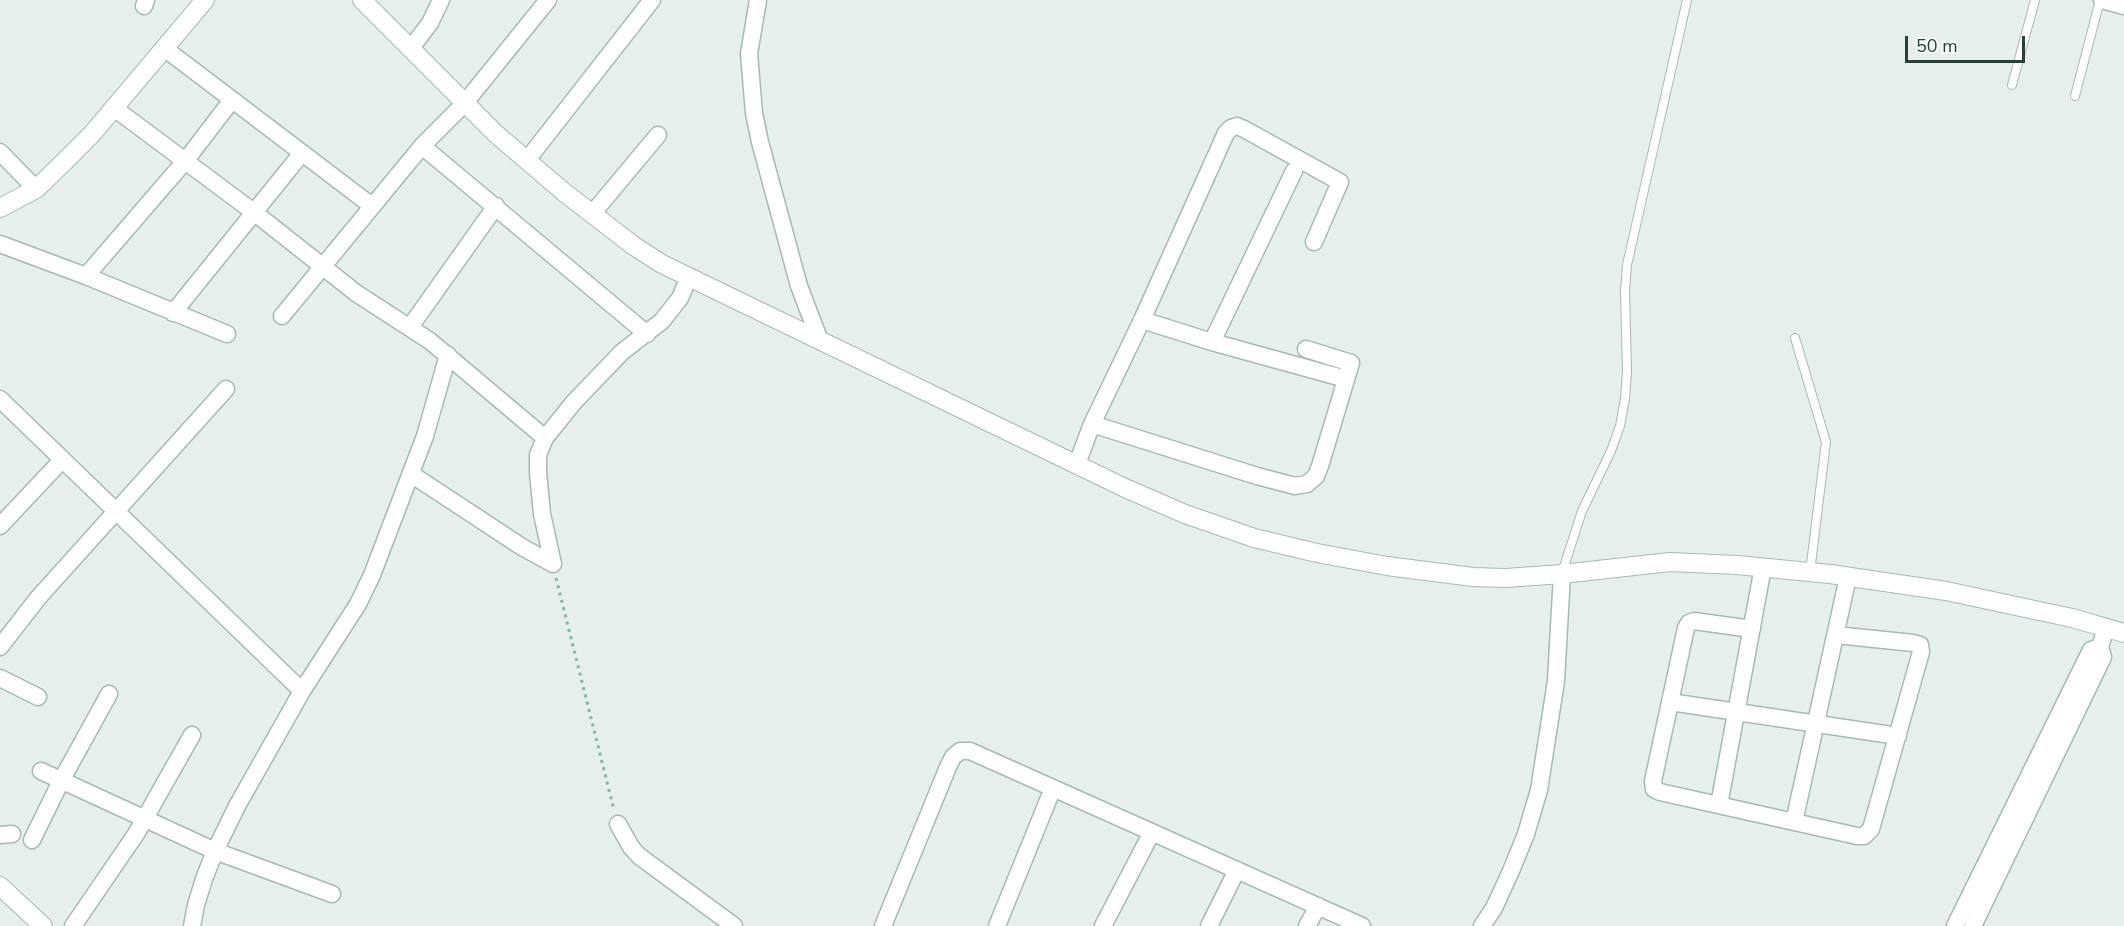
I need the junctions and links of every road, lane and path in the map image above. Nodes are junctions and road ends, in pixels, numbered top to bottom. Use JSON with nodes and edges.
{"nodes":[{"id":1,"x":205,"y":0,"type":"edge"},
{"id":2,"x":362,"y":0,"type":"edge"},
{"id":3,"x":441,"y":0,"type":"edge"},
{"id":4,"x":548,"y":0,"type":"edge"},
{"id":5,"x":652,"y":0,"type":"edge"},
{"id":6,"x":758,"y":0,"type":"edge"},
{"id":7,"x":1687,"y":0,"type":"edge"},
{"id":8,"x":2035,"y":0,"type":"edge"},
{"id":9,"x":2101,"y":0,"type":"edge"},
{"id":10,"x":2124,"y":6,"type":"edge"},
{"id":11,"x":164,"y":48,"type":"junction"},
{"id":12,"x":411,"y":48,"type":"junction"},
{"id":13,"x":2012,"y":85,"type":"dead end"},
{"id":14,"x":2075,"y":96,"type":"dead end"},
{"id":15,"x":232,"y":100,"type":"junction"},
{"id":16,"x":464,"y":104,"type":"junction"},
{"id":17,"x":114,"y":108,"type":"junction"},
{"id":18,"x":658,"y":135,"type":"dead end"},
{"id":19,"x":422,"y":146,"type":"junction"},
{"id":20,"x":302,"y":153,"type":"junction"},
{"id":21,"x":2,"y":157,"type":"edge"},
{"id":22,"x":186,"y":160,"type":"junction"},
{"id":23,"x":527,"y":160,"type":"junction"},
{"id":24,"x":1294,"y":171,"type":"dead end"},
{"id":25,"x":36,"y":189,"type":"junction"},
{"id":26,"x":372,"y":206,"type":"junction"},
{"id":27,"x":496,"y":206,"type":"junction"},
{"id":28,"x":0,"y":208,"type":"edge"},
{"id":29,"x":255,"y":213,"type":"junction"},
{"id":30,"x":592,"y":214,"type":"junction"},
{"id":31,"x":1314,"y":242,"type":"dead end"},
{"id":32,"x":0,"y":244,"type":"edge"},
{"id":33,"x":322,"y":267,"type":"junction"},
{"id":34,"x":86,"y":276,"type":"junction"},
{"id":35,"x":692,"y":280,"type":"junction"},
{"id":36,"x":173,"y":313,"type":"junction"},
{"id":37,"x":282,"y":316,"type":"dead end"},
{"id":38,"x":1142,"y":320,"type":"junction"},
{"id":39,"x":410,"y":327,"type":"junction"},
{"id":40,"x":227,"y":334,"type":"dead end"},
{"id":41,"x":647,"y":334,"type":"junction"},
{"id":42,"x":1795,"y":338,"type":"dead end"},
{"id":43,"x":820,"y":341,"type":"junction"},
{"id":44,"x":1212,"y":342,"type":"junction"},
{"id":45,"x":1306,"y":349,"type":"dead end"},
{"id":46,"x":448,"y":355,"type":"junction"},
{"id":47,"x":1346,"y":379,"type":"junction"},
{"id":48,"x":226,"y":389,"type":"dead end"},
{"id":49,"x":0,"y":399,"type":"edge"},
{"id":50,"x":1092,"y":424,"type":"junction"},
{"id":51,"x":545,"y":438,"type":"junction"},
{"id":52,"x":63,"y":460,"type":"junction"},
{"id":53,"x":1077,"y":464,"type":"junction"},
{"id":54,"x":411,"y":474,"type":"junction"},
{"id":55,"x":115,"y":512,"type":"junction"},
{"id":56,"x":0,"y":526,"type":"edge"},
{"id":57,"x":553,"y":564,"type":"junction"},
{"id":58,"x":1763,"y":567,"type":"junction"},
{"id":59,"x":1810,"y":572,"type":"junction"},
{"id":60,"x":1562,"y":574,"type":"junction"},
{"id":61,"x":1848,"y":577,"type":"junction"},
{"id":62,"x":2106,"y":628,"type":"junction"},
{"id":63,"x":1752,"y":629,"type":"junction"},
{"id":64,"x":2124,"y":633,"type":"edge"},
{"id":65,"x":1836,"y":635,"type":"junction"},
{"id":66,"x":0,"y":647,"type":"edge"},
{"id":67,"x":2100,"y":647,"type":"junction"},
{"id":68,"x":0,"y":678,"type":"edge"},
{"id":69,"x":302,"y":691,"type":"junction"},
{"id":70,"x":109,"y":694,"type":"dead end"},
{"id":71,"x":38,"y":697,"type":"dead end"},
{"id":72,"x":1670,"y":702,"type":"junction"},
{"id":73,"x":1736,"y":713,"type":"junction"},
{"id":74,"x":1816,"y":725,"type":"junction"},
{"id":75,"x":192,"y":735,"type":"dead end"},
{"id":76,"x":1898,"y":736,"type":"junction"},
{"id":77,"x":41,"y":771,"type":"dead end"},
{"id":78,"x":61,"y":780,"type":"junction"},
{"id":79,"x":1053,"y":788,"type":"junction"},
{"id":80,"x":1719,"y":805,"type":"junction"},
{"id":81,"x":144,"y":819,"type":"junction"},
{"id":82,"x":1794,"y":822,"type":"junction"},
{"id":83,"x":618,"y":824,"type":"joint"},
{"id":84,"x":1152,"y":832,"type":"junction"},
{"id":85,"x":32,"y":840,"type":"dead end"},
{"id":86,"x":215,"y":851,"type":"junction"},
{"id":87,"x":1237,"y":870,"type":"junction"},
{"id":88,"x":0,"y":886,"type":"edge"},
{"id":89,"x":332,"y":894,"type":"dead end"},
{"id":90,"x":1318,"y":906,"type":"junction"},
{"id":91,"x":43,"y":926,"type":"edge"},
{"id":92,"x":73,"y":926,"type":"edge"},
{"id":93,"x":192,"y":926,"type":"edge"},
{"id":94,"x":734,"y":926,"type":"edge"},
{"id":95,"x":883,"y":926,"type":"edge"},
{"id":96,"x":997,"y":926,"type":"edge"},
{"id":97,"x":1103,"y":926,"type":"edge"},
{"id":98,"x":1209,"y":926,"type":"edge"},
{"id":99,"x":1308,"y":926,"type":"edge"},
{"id":100,"x":1362,"y":926,"type":"edge"},
{"id":101,"x":1482,"y":926,"type":"edge"},
{"id":102,"x":1955,"y":926,"type":"edge"},
{"id":103,"x":1973,"y":926,"type":"edge"}],
"edges":[{"from":1,"to":11,"type":"street"},
{"from":2,"to":12,"type":"street"},
{"from":3,"to":12,"type":"street"},
{"from":4,"to":16,"type":"street"},
{"from":5,"to":23,"type":"street"},
{"from":6,"to":43,"type":"street"},
{"from":7,"to":60,"type":"lane"},
{"from":8,"to":13,"type":"lane"},
{"from":9,"to":10,"type":"street"},
{"from":9,"to":14,"type":"lane"},
{"from":11,"to":15,"type":"street"},
{"from":11,"to":17,"type":"street"},
{"from":12,"to":16,"type":"street"},
{"from":15,"to":20,"type":"street"},
{"from":15,"to":22,"type":"street"},
{"from":16,"to":19,"type":"street"},
{"from":16,"to":23,"type":"street"},
{"from":17,"to":22,"type":"street"},
{"from":17,"to":25,"type":"street"},
{"from":18,"to":30,"type":"street"},
{"from":19,"to":26,"type":"street"},
{"from":19,"to":27,"type":"street"},
{"from":20,"to":26,"type":"street"},
{"from":20,"to":29,"type":"street"},
{"from":21,"to":25,"type":"street"},
{"from":22,"to":29,"type":"street"},
{"from":22,"to":34,"type":"street"},
{"from":23,"to":30,"type":"street"},
{"from":24,"to":44,"type":"street"},
{"from":25,"to":28,"type":"street"},
{"from":26,"to":33,"type":"street"},
{"from":27,"to":39,"type":"street"},
{"from":27,"to":41,"type":"street"},
{"from":29,"to":33,"type":"street"},
{"from":29,"to":36,"type":"street"},
{"from":30,"to":35,"type":"street"},
{"from":31,"to":38,"type":"street"},
{"from":32,"to":34,"type":"street"},
{"from":33,"to":37,"type":"street"},
{"from":33,"to":39,"type":"street"},
{"from":34,"to":36,"type":"street"},
{"from":35,"to":41,"type":"street"},
{"from":35,"to":43,"type":"street"},
{"from":36,"to":40,"type":"street"},
{"from":38,"to":44,"type":"street"},
{"from":38,"to":50,"type":"street"},
{"from":39,"to":46,"type":"street"},
{"from":41,"to":51,"type":"street"},
{"from":42,"to":59,"type":"lane"},
{"from":43,"to":53,"type":"street"},
{"from":44,"to":47,"type":"street"},
{"from":45,"to":47,"type":"street"},
{"from":46,"to":51,"type":"street"},
{"from":46,"to":54,"type":"street"},
{"from":47,"to":50,"type":"street"},
{"from":48,"to":55,"type":"street"},
{"from":49,"to":52,"type":"street"},
{"from":50,"to":53,"type":"street"},
{"from":51,"to":57,"type":"street"},
{"from":52,"to":55,"type":"street"},
{"from":52,"to":56,"type":"street"},
{"from":53,"to":60,"type":"street"},
{"from":54,"to":57,"type":"street"},
{"from":54,"to":69,"type":"street"},
{"from":55,"to":66,"type":"street"},
{"from":55,"to":69,"type":"street"},
{"from":57,"to":83,"type":"path"},
{"from":58,"to":59,"type":"street"},
{"from":58,"to":60,"type":"street"},
{"from":58,"to":63,"type":"street"},
{"from":59,"to":61,"type":"street"},
{"from":60,"to":101,"type":"street"},
{"from":61,"to":62,"type":"street"},
{"from":61,"to":65,"type":"street"},
{"from":62,"to":64,"type":"street"},
{"from":62,"to":67,"type":"street"},
{"from":63,"to":72,"type":"street"},
{"from":63,"to":73,"type":"street"},
{"from":65,"to":74,"type":"street"},
{"from":65,"to":76,"type":"street"},
{"from":67,"to":102,"type":"street"},
{"from":67,"to":103,"type":"street"},
{"from":68,"to":71,"type":"street"},
{"from":69,"to":86,"type":"street"},
{"from":70,"to":78,"type":"street"},
{"from":72,"to":73,"type":"street"},
{"from":72,"to":80,"type":"street"},
{"from":73,"to":74,"type":"street"},
{"from":73,"to":80,"type":"street"},
{"from":74,"to":76,"type":"street"},
{"from":74,"to":82,"type":"street"},
{"from":75,"to":81,"type":"street"},
{"from":76,"to":82,"type":"street"},
{"from":77,"to":78,"type":"street"},
{"from":78,"to":81,"type":"street"},
{"from":78,"to":85,"type":"street"},
{"from":79,"to":84,"type":"street"},
{"from":79,"to":95,"type":"street"},
{"from":79,"to":96,"type":"street"},
{"from":80,"to":82,"type":"street"},
{"from":81,"to":86,"type":"street"},
{"from":81,"to":92,"type":"street"},
{"from":83,"to":94,"type":"street"},
{"from":84,"to":87,"type":"street"},
{"from":84,"to":97,"type":"street"},
{"from":86,"to":89,"type":"street"},
{"from":86,"to":93,"type":"street"},
{"from":87,"to":90,"type":"street"},
{"from":87,"to":98,"type":"street"},
{"from":88,"to":91,"type":"street"},
{"from":90,"to":99,"type":"street"},
{"from":90,"to":100,"type":"street"}]}
